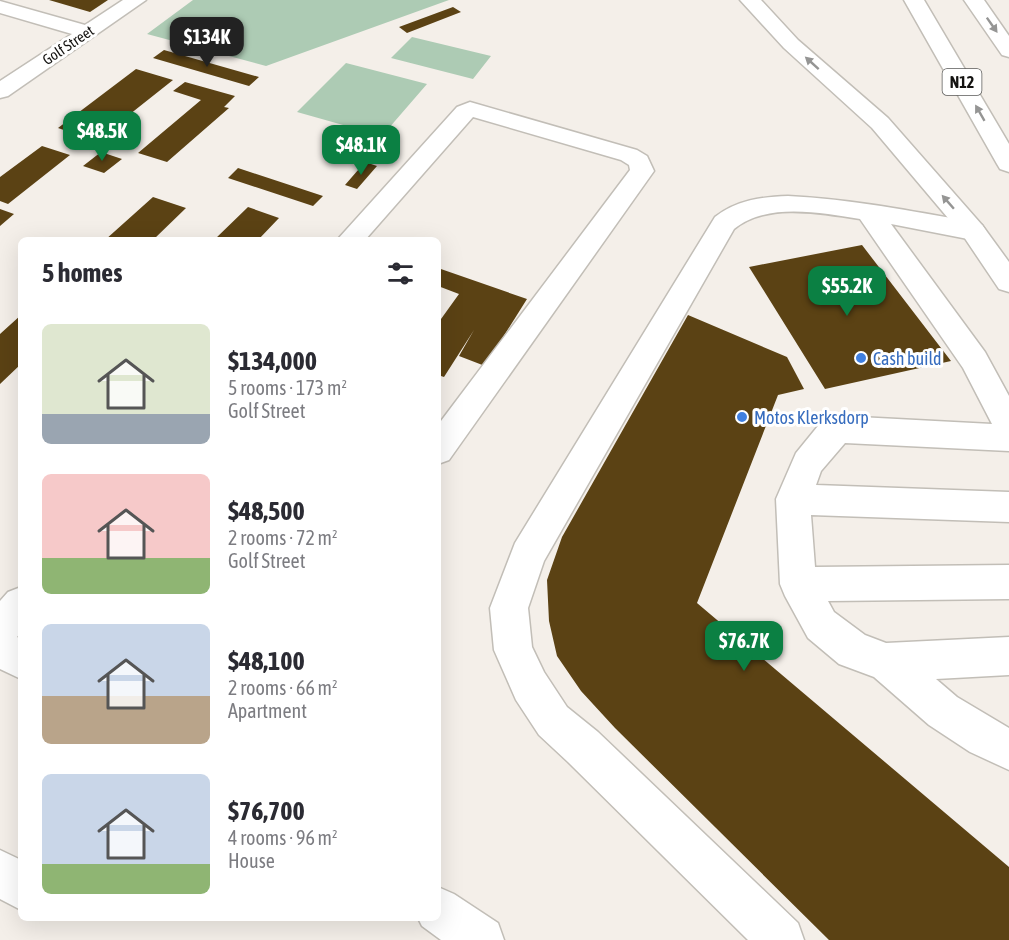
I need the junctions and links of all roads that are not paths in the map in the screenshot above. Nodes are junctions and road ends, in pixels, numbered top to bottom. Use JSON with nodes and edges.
{"nodes":[{"id":1,"x":136,"y":0,"type":"edge"},
{"id":2,"x":750,"y":0,"type":"edge"},
{"id":3,"x":914,"y":0,"type":"edge"},
{"id":4,"x":974,"y":0,"type":"edge"},
{"id":5,"x":0,"y":7,"type":"edge"},
{"id":6,"x":87,"y":32,"type":"junction"},
{"id":7,"x":1009,"y":51,"type":"edge"},
{"id":8,"x":0,"y":91,"type":"edge"},
{"id":9,"x":1009,"y":164,"type":"edge"},
{"id":10,"x":870,"y":213,"type":"junction"},
{"id":11,"x":973,"y":231,"type":"junction"},
{"id":12,"x":353,"y":237,"type":"edge"},
{"id":13,"x":1009,"y":282,"type":"edge"},
{"id":14,"x":1009,"y":425,"type":"edge"},
{"id":15,"x":1009,"y":438,"type":"edge"},
{"id":16,"x":441,"y":446,"type":"edge"},
{"id":17,"x":793,"y":499,"type":"junction"},
{"id":18,"x":1009,"y":507,"type":"edge"},
{"id":19,"x":1009,"y":582,"type":"edge"},
{"id":20,"x":798,"y":584,"type":"junction"},
{"id":21,"x":18,"y":608,"type":"edge"},
{"id":22,"x":0,"y":628,"type":"edge"},
{"id":23,"x":0,"y":648,"type":"edge"},
{"id":24,"x":1009,"y":656,"type":"edge"},
{"id":25,"x":18,"y":658,"type":"edge"},
{"id":26,"x":885,"y":662,"type":"junction"},
{"id":27,"x":1009,"y":749,"type":"edge"},
{"id":28,"x":0,"y":872,"type":"edge"},
{"id":29,"x":18,"y":885,"type":"edge"},
{"id":30,"x":441,"y":912,"type":"edge"},
{"id":31,"x":481,"y":940,"type":"edge"},
{"id":32,"x":781,"y":940,"type":"edge"}],
"edges":[{"from":1,"to":6,"type":"main road","name":"Golf Street"},
{"from":11,"to":2,"type":"main road","one_way":true},
{"from":9,"to":3,"type":"main road","number":"N12","one_way":true},
{"from":4,"to":7,"type":"main road","one_way":true},
{"from":5,"to":6,"type":"main road"},
{"from":6,"to":8,"type":"main road","name":"Golf Street"},
{"from":10,"to":11,"type":"main road"},
{"from":10,"to":14,"type":"main road"},
{"from":10,"to":32,"type":"main road"},
{"from":11,"to":13,"type":"main road"},
{"from":12,"to":16,"type":"main road"},
{"from":15,"to":17,"type":"main road"},
{"from":17,"to":18,"type":"main road"},
{"from":17,"to":20,"type":"main road"},
{"from":19,"to":20,"type":"main road"},
{"from":20,"to":26,"type":"main road"},
{"from":21,"to":22,"type":"main road"},
{"from":23,"to":25,"type":"main road"},
{"from":24,"to":26,"type":"main road"},
{"from":26,"to":27,"type":"main road"},
{"from":28,"to":29,"type":"main road"},
{"from":30,"to":31,"type":"main road"}]}
